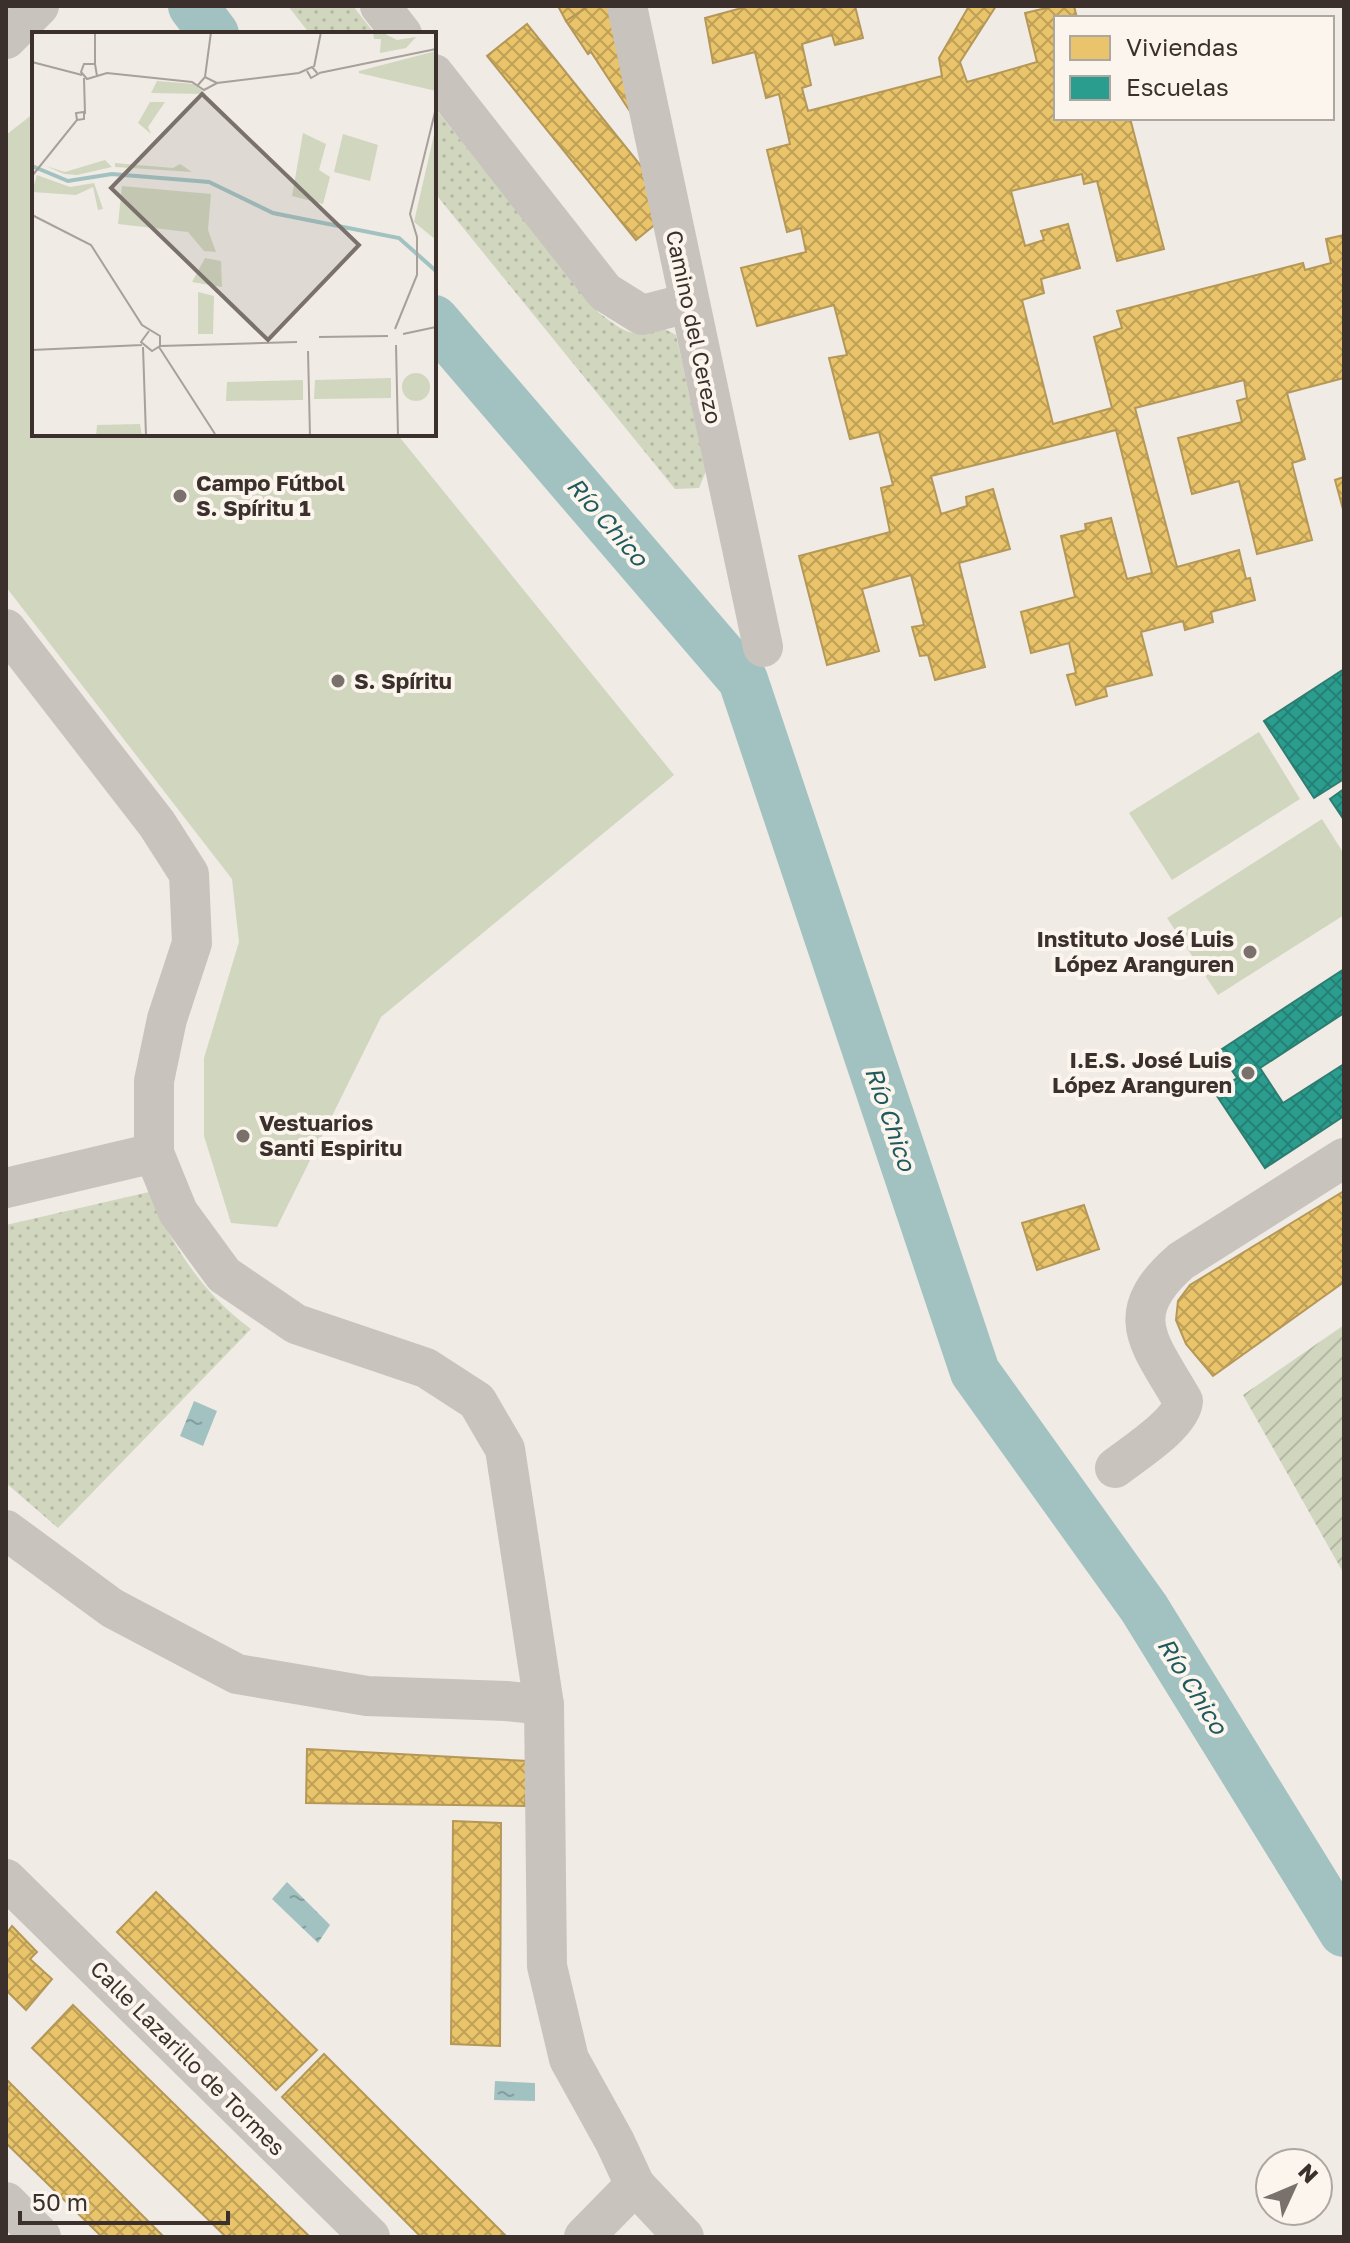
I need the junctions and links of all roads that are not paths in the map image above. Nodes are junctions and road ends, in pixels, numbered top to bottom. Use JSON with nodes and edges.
{"nodes":[{"id":1,"x":39,"y":6,"type":"edge"},
{"id":2,"x":380,"y":6,"type":"edge"},
{"id":3,"x":627,"y":6,"type":"edge"},
{"id":4,"x":400,"y":32,"type":"edge"},
{"id":5,"x":6,"y":39,"type":"edge"},
{"id":6,"x":436,"y":77,"type":"edge"},
{"id":7,"x":688,"y":303,"type":"junction"},
{"id":8,"x":6,"y":629,"type":"edge"},
{"id":9,"x":763,"y":647,"type":"dead end"},
{"id":10,"x":154,"y":1153,"type":"junction"},
{"id":11,"x":1344,"y":1158,"type":"edge"},
{"id":12,"x":6,"y":1188,"type":"edge"},
{"id":13,"x":1115,"y":1468,"type":"dead end"},
{"id":14,"x":6,"y":1530,"type":"edge"},
{"id":15,"x":544,"y":1705,"type":"junction"},
{"id":16,"x":6,"y":1879,"type":"edge"},
{"id":17,"x":635,"y":2185,"type":"junction"},
{"id":18,"x":6,"y":2202,"type":"edge"},
{"id":19,"x":41,"y":2237,"type":"edge"},
{"id":20,"x":370,"y":2237,"type":"edge"},
{"id":21,"x":584,"y":2237,"type":"edge"},
{"id":22,"x":684,"y":2237,"type":"edge"}],
"edges":[{"from":1,"to":5,"type":"street"},
{"from":2,"to":4,"type":"street"},
{"from":3,"to":7,"type":"street","name":"Camino del Cerezo"},
{"from":6,"to":7,"type":"street"},
{"from":7,"to":9,"type":"street","name":"Camino del Cerezo"},
{"from":8,"to":10,"type":"street"},
{"from":10,"to":12,"type":"street"},
{"from":10,"to":15,"type":"street"},
{"from":11,"to":13,"type":"street"},
{"from":14,"to":15,"type":"street"},
{"from":15,"to":17,"type":"street"},
{"from":16,"to":20,"type":"street","name":"Calle Lazarillo de Tormes"},
{"from":17,"to":21,"type":"street"},
{"from":17,"to":22,"type":"street"},
{"from":18,"to":19,"type":"street"}]}
